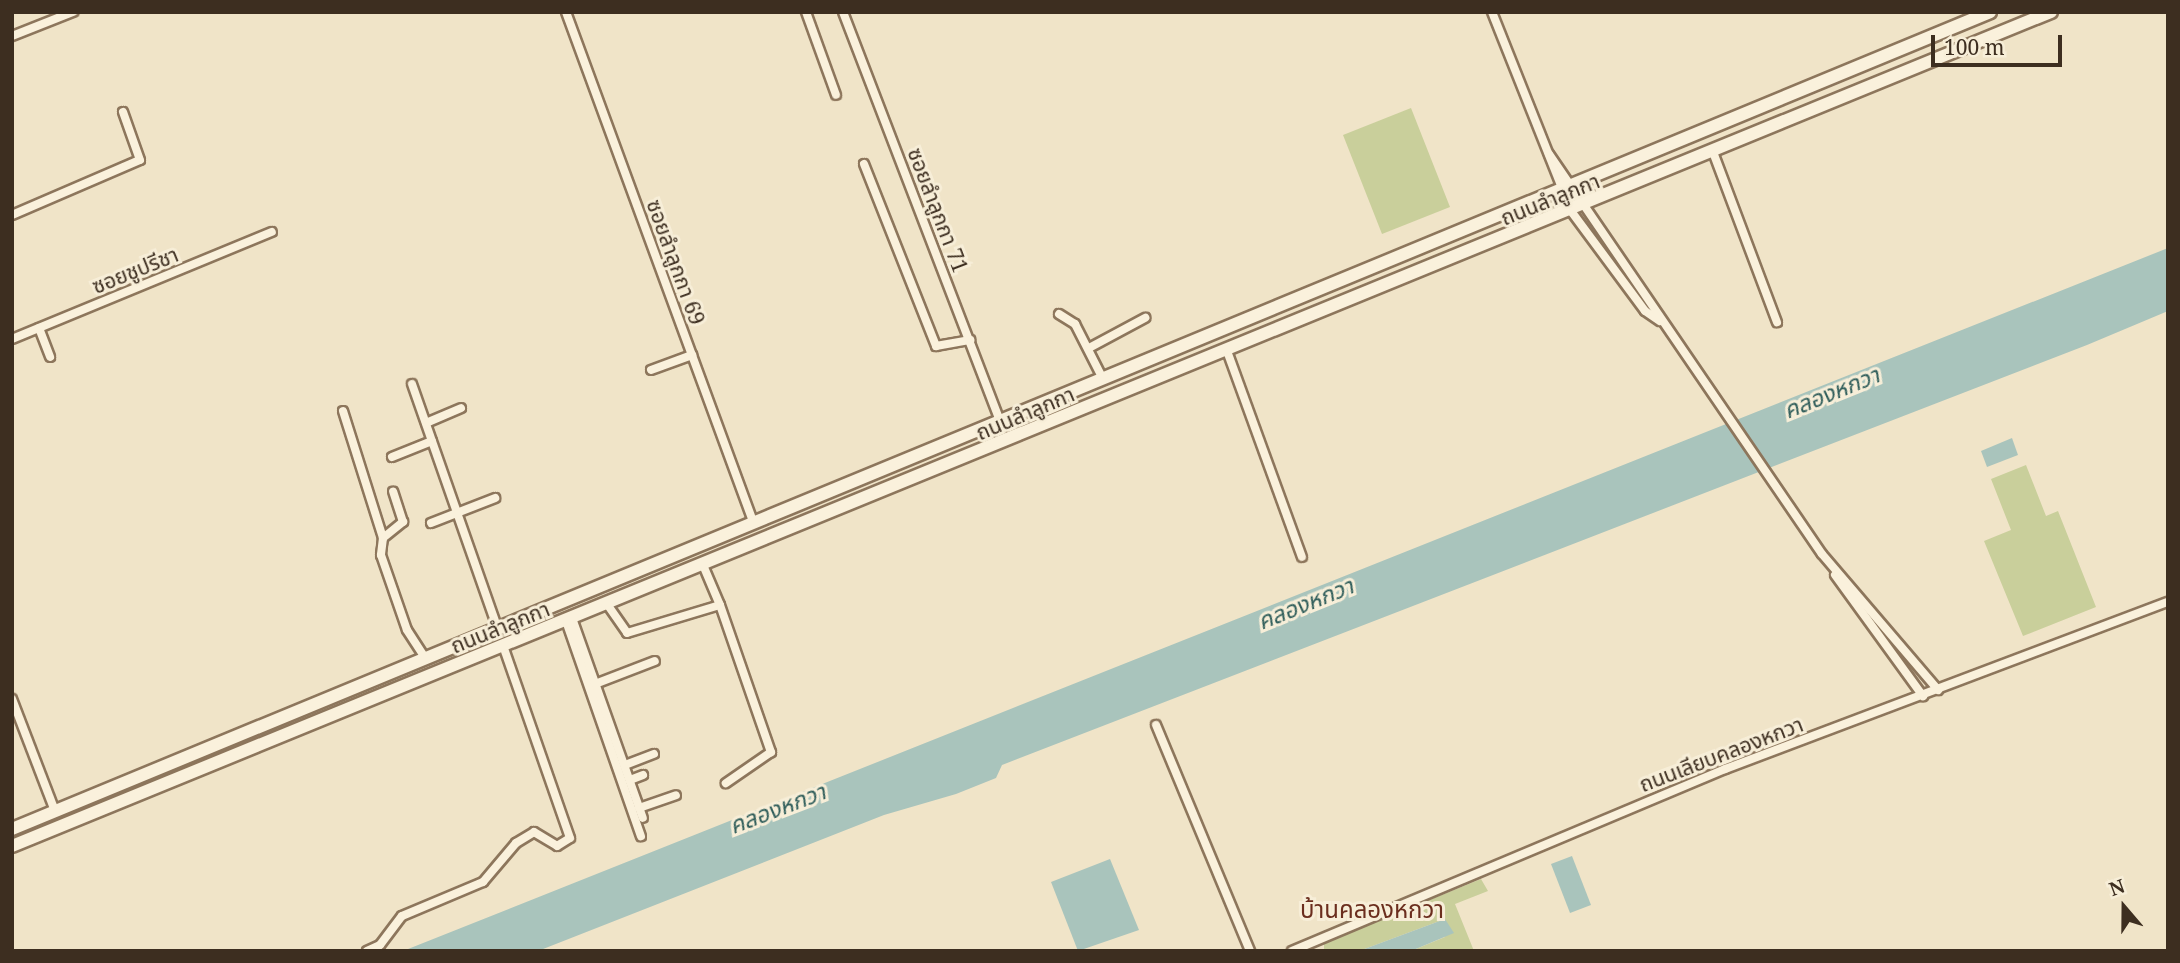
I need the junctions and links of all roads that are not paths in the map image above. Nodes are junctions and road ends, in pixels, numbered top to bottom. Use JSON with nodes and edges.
{"nodes":[{"id":1,"x":73,"y":12,"type":"edge"},
{"id":2,"x":566,"y":12,"type":"edge"},
{"id":3,"x":806,"y":12,"type":"edge"},
{"id":4,"x":843,"y":12,"type":"edge"},
{"id":5,"x":1492,"y":12,"type":"edge"},
{"id":6,"x":1990,"y":12,"type":"edge"},
{"id":7,"x":2051,"y":12,"type":"edge"},
{"id":8,"x":12,"y":36,"type":"edge"},
{"id":9,"x":836,"y":95,"type":"dead end"},
{"id":10,"x":123,"y":112,"type":"dead end"},
{"id":11,"x":1713,"y":152,"type":"junction"},
{"id":12,"x":864,"y":164,"type":"dead end"},
{"id":13,"x":1567,"y":187,"type":"junction"},
{"id":14,"x":1577,"y":209,"type":"junction"},
{"id":15,"x":12,"y":215,"type":"edge"},
{"id":16,"x":272,"y":232,"type":"dead end"},
{"id":17,"x":1615,"y":249,"type":"junction"},
{"id":18,"x":1605,"y":258,"type":"junction"},
{"id":19,"x":1640,"y":283,"type":"junction"},
{"id":20,"x":1630,"y":291,"type":"junction"},
{"id":21,"x":1059,"y":314,"type":"dead end"},
{"id":22,"x":1146,"y":318,"type":"dead end"},
{"id":23,"x":1661,"y":321,"type":"junction"},
{"id":24,"x":1777,"y":322,"type":"dead end"},
{"id":25,"x":39,"y":328,"type":"junction"},
{"id":26,"x":12,"y":339,"type":"edge"},
{"id":27,"x":970,"y":340,"type":"junction"},
{"id":28,"x":1089,"y":348,"type":"junction"},
{"id":29,"x":1227,"y":351,"type":"junction"},
{"id":30,"x":692,"y":355,"type":"junction"},
{"id":31,"x":50,"y":357,"type":"dead end"},
{"id":32,"x":651,"y":370,"type":"dead end"},
{"id":33,"x":1103,"y":379,"type":"junction"},
{"id":34,"x":412,"y":384,"type":"dead end"},
{"id":35,"x":461,"y":408,"type":"dead end"},
{"id":36,"x":343,"y":411,"type":"dead end"},
{"id":37,"x":1000,"y":421,"type":"junction"},
{"id":38,"x":426,"y":423,"type":"junction"},
{"id":39,"x":432,"y":441,"type":"junction"},
{"id":40,"x":392,"y":457,"type":"dead end"},
{"id":41,"x":393,"y":492,"type":"dead end"},
{"id":42,"x":495,"y":498,"type":"dead end"},
{"id":43,"x":457,"y":513,"type":"junction"},
{"id":44,"x":430,"y":523,"type":"dead end"},
{"id":45,"x":754,"y":524,"type":"junction"},
{"id":46,"x":383,"y":538,"type":"junction"},
{"id":47,"x":1301,"y":557,"type":"dead end"},
{"id":48,"x":703,"y":565,"type":"junction"},
{"id":49,"x":652,"y":566,"type":"junction"},
{"id":50,"x":1830,"y":566,"type":"junction"},
{"id":51,"x":658,"y":583,"type":"junction"},
{"id":52,"x":2168,"y":602,"type":"edge"},
{"id":53,"x":607,"y":604,"type":"junction"},
{"id":54,"x":720,"y":605,"type":"junction"},
{"id":55,"x":569,"y":619,"type":"junction"},
{"id":56,"x":498,"y":629,"type":"junction"},
{"id":57,"x":503,"y":646,"type":"junction"},
{"id":58,"x":426,"y":659,"type":"junction"},
{"id":59,"x":655,"y":662,"type":"dead end"},
{"id":60,"x":595,"y":684,"type":"junction"},
{"id":61,"x":1938,"y":690,"type":"junction"},
{"id":62,"x":1923,"y":696,"type":"junction"},
{"id":63,"x":12,"y":699,"type":"edge"},
{"id":64,"x":1156,"y":725,"type":"dead end"},
{"id":65,"x":654,"y":754,"type":"dead end"},
{"id":66,"x":625,"y":765,"type":"junction"},
{"id":67,"x":643,"y":775,"type":"dead end"},
{"id":68,"x":630,"y":780,"type":"junction"},
{"id":69,"x":726,"y":783,"type":"dead end"},
{"id":70,"x":676,"y":795,"type":"dead end"},
{"id":71,"x":639,"y":808,"type":"junction"},
{"id":72,"x":55,"y":811,"type":"junction"},
{"id":73,"x":643,"y":818,"type":"dead end"},
{"id":74,"x":12,"y":829,"type":"edge"},
{"id":75,"x":641,"y":836,"type":"dead end"},
{"id":76,"x":12,"y":846,"type":"edge"},
{"id":77,"x":367,"y":951,"type":"edge"},
{"id":78,"x":1250,"y":951,"type":"edge"},
{"id":79,"x":1293,"y":951,"type":"edge"}],
"edges":[{"from":1,"to":8,"type":"street"},
{"from":2,"to":30,"type":"street","name":"ซอยลำลูกกา 69"},
{"from":3,"to":9,"type":"street"},
{"from":4,"to":27,"type":"street","name":"ซอยลำลูกกา 71"},
{"from":5,"to":13,"type":"street"},
{"from":6,"to":13,"type":"main road","name":"ถนนลำลูกกา"},
{"from":7,"to":11,"type":"main road","name":"ถนนลำลูกกา"},
{"from":10,"to":15,"type":"street"},
{"from":11,"to":14,"type":"main road","name":"ถนนลำลูกกา"},
{"from":11,"to":24,"type":"street"},
{"from":12,"to":27,"type":"street"},
{"from":13,"to":14,"type":"street"},
{"from":13,"to":33,"type":"main road","name":"ถนนลำลูกกา"},
{"from":14,"to":17,"type":"street"},
{"from":14,"to":18,"type":"street"},
{"from":14,"to":29,"type":"main road","name":"ถนนลำลูกกา"},
{"from":16,"to":25,"type":"street","name":"ซอยชูปรีชา"},
{"from":17,"to":18,"type":"street"},
{"from":17,"to":19,"type":"street"},
{"from":18,"to":20,"type":"street"},
{"from":19,"to":20,"type":"street"},
{"from":19,"to":23,"type":"street"},
{"from":20,"to":23,"type":"street"},
{"from":21,"to":28,"type":"street"},
{"from":22,"to":28,"type":"street"},
{"from":23,"to":50,"type":"street"},
{"from":25,"to":26,"type":"street","name":"ซอยชูปรีชา"},
{"from":25,"to":31,"type":"street"},
{"from":27,"to":37,"type":"street","name":"ซอยลำลูกกา 71"},
{"from":28,"to":33,"type":"street"},
{"from":29,"to":47,"type":"street"},
{"from":29,"to":48,"type":"main road","name":"ถนนลำลูกกา"},
{"from":30,"to":32,"type":"street"},
{"from":30,"to":45,"type":"street","name":"ซอยลำลูกกา 69"},
{"from":33,"to":37,"type":"main road","name":"ถนนลำลูกกา"},
{"from":34,"to":38,"type":"street"},
{"from":35,"to":38,"type":"street"},
{"from":36,"to":46,"type":"street"},
{"from":37,"to":45,"type":"main road","name":"ถนนลำลูกกา"},
{"from":38,"to":39,"type":"street"},
{"from":39,"to":40,"type":"street"},
{"from":39,"to":43,"type":"street"},
{"from":41,"to":46,"type":"street"},
{"from":42,"to":43,"type":"street"},
{"from":43,"to":44,"type":"street"},
{"from":43,"to":56,"type":"street"},
{"from":45,"to":49,"type":"main road","name":"ถนนลำลูกกา"},
{"from":46,"to":58,"type":"street"},
{"from":48,"to":51,"type":"main road","name":"ถนนลำลูกกา"},
{"from":48,"to":54,"type":"street"},
{"from":49,"to":51,"type":"main road"},
{"from":49,"to":56,"type":"main road","name":"ถนนลำลูกกา"},
{"from":50,"to":61,"type":"street"},
{"from":50,"to":62,"type":"street"},
{"from":51,"to":53,"type":"main road","name":"ถนนลำลูกกา"},
{"from":52,"to":61,"type":"street","name":"ถนนเลียบคลองหกวา"},
{"from":53,"to":54,"type":"street"},
{"from":53,"to":55,"type":"main road","name":"ถนนลำลูกกา"},
{"from":54,"to":69,"type":"street"},
{"from":55,"to":57,"type":"main road","name":"ถนนลำลูกกา"},
{"from":55,"to":60,"type":"street"},
{"from":55,"to":75,"type":"street"},
{"from":56,"to":58,"type":"main road","name":"ถนนลำลูกกา"},
{"from":57,"to":76,"type":"main road","name":"ถนนลำลูกกา"},
{"from":57,"to":77,"type":"street"},
{"from":58,"to":72,"type":"main road","name":"ถนนลำลูกกา"},
{"from":59,"to":60,"type":"street"},
{"from":60,"to":66,"type":"street"},
{"from":61,"to":62,"type":"street","name":"ถนนเลียบคลองหกวา"},
{"from":62,"to":79,"type":"street","name":"ถนนเลียบคลองหกวา"},
{"from":63,"to":72,"type":"street"},
{"from":64,"to":78,"type":"street"},
{"from":65,"to":66,"type":"street"},
{"from":66,"to":68,"type":"street"},
{"from":67,"to":68,"type":"street"},
{"from":68,"to":71,"type":"street"},
{"from":70,"to":71,"type":"street"},
{"from":71,"to":73,"type":"street"},
{"from":72,"to":74,"type":"main road","name":"ถนนลำลูกกา"}]}
